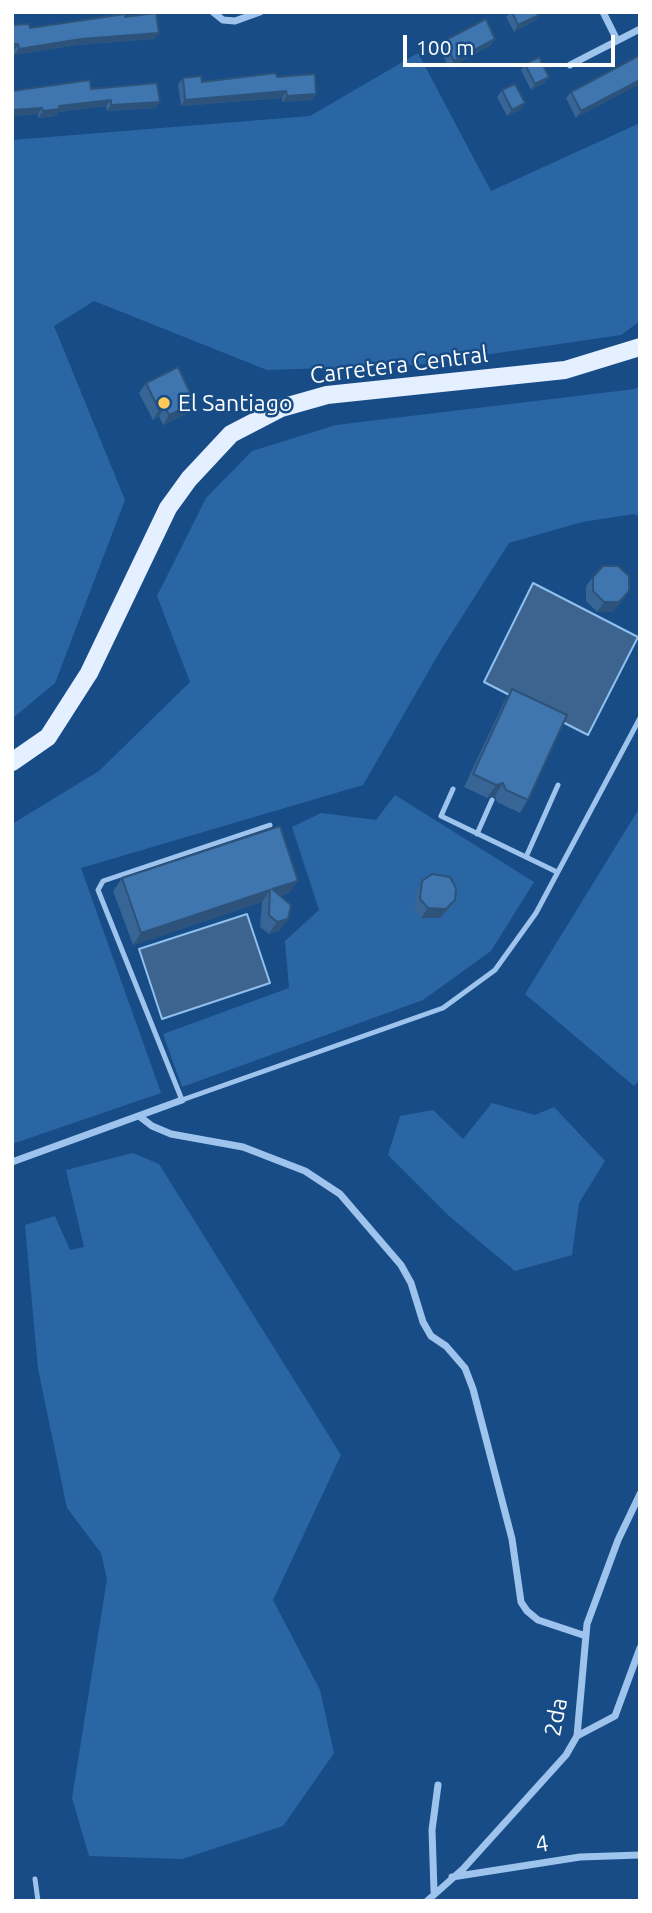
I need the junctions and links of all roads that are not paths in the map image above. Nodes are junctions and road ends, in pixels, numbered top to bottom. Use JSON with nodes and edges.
{"nodes":[{"id":1,"x":213,"y":12,"type":"edge"},
{"id":2,"x":260,"y":12,"type":"edge"},
{"id":3,"x":603,"y":12,"type":"edge"},
{"id":4,"x":640,"y":29,"type":"edge"},
{"id":5,"x":617,"y":40,"type":"junction"},
{"id":6,"x":570,"y":65,"type":"dead end"},
{"id":7,"x":640,"y":347,"type":"edge"},
{"id":8,"x":640,"y":718,"type":"edge"},
{"id":9,"x":12,"y":762,"type":"edge"},
{"id":10,"x":558,"y":785,"type":"dead end"},
{"id":11,"x":453,"y":789,"type":"dead end"},
{"id":12,"x":492,"y":800,"type":"dead end"},
{"id":13,"x":270,"y":825,"type":"dead end"},
{"id":14,"x":477,"y":834,"type":"junction"},
{"id":15,"x":526,"y":857,"type":"junction"},
{"id":16,"x":557,"y":872,"type":"junction"},
{"id":17,"x":182,"y":1100,"type":"junction"},
{"id":18,"x":139,"y":1116,"type":"junction"},
{"id":19,"x":12,"y":1162,"type":"edge"},
{"id":20,"x":640,"y":1494,"type":"edge"},
{"id":21,"x":586,"y":1636,"type":"junction"},
{"id":22,"x":640,"y":1648,"type":"edge"},
{"id":23,"x":577,"y":1736,"type":"junction"},
{"id":24,"x":438,"y":1785,"type":"dead end"},
{"id":25,"x":640,"y":1855,"type":"edge"},
{"id":26,"x":452,"y":1878,"type":"junction"},
{"id":27,"x":35,"y":1879,"type":"dead end"},
{"id":28,"x":434,"y":1891,"type":"junction"},
{"id":29,"x":38,"y":1901,"type":"edge"},
{"id":30,"x":427,"y":1901,"type":"edge"}],
"edges":[{"from":1,"to":2,"type":"street"},
{"from":3,"to":5,"type":"street"},
{"from":4,"to":5,"type":"street"},
{"from":5,"to":6,"type":"street"},
{"from":7,"to":9,"type":"main road","name":"Carretera Central"},
{"from":8,"to":16,"type":"lane"},
{"from":10,"to":15,"type":"lane"},
{"from":11,"to":14,"type":"lane"},
{"from":12,"to":14,"type":"lane"},
{"from":13,"to":17,"type":"lane"},
{"from":14,"to":15,"type":"lane"},
{"from":15,"to":16,"type":"lane"},
{"from":16,"to":17,"type":"lane"},
{"from":17,"to":18,"type":"street"},
{"from":18,"to":19,"type":"street"},
{"from":18,"to":21,"type":"street"},
{"from":20,"to":21,"type":"street","name":"2da"},
{"from":21,"to":23,"type":"street","name":"2da"},
{"from":22,"to":23,"type":"street"},
{"from":23,"to":26,"type":"street","name":"2da"},
{"from":24,"to":28,"type":"street"},
{"from":25,"to":26,"type":"street","name":"4"},
{"from":26,"to":28,"type":"street","name":"2da"},
{"from":27,"to":29,"type":"lane"},
{"from":28,"to":30,"type":"street","name":"2da"}]}
